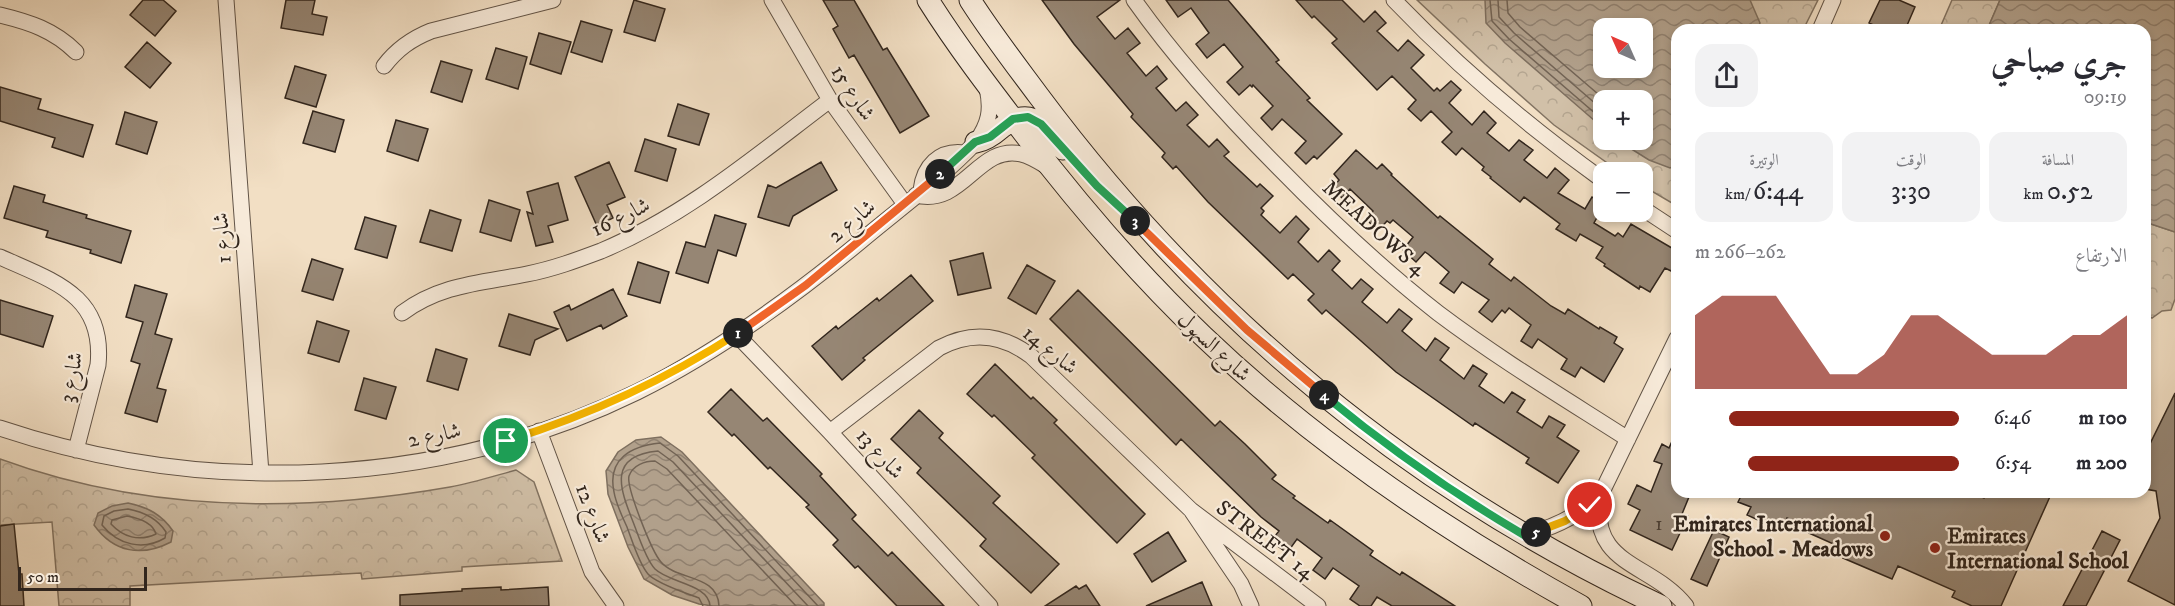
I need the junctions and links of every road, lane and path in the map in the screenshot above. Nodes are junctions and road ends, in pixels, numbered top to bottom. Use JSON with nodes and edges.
{"nodes":[{"id":1,"x":226,"y":0,"type":"edge"},
{"id":2,"x":552,"y":0,"type":"edge"},
{"id":3,"x":772,"y":0,"type":"edge"},
{"id":4,"x":928,"y":0,"type":"edge"},
{"id":5,"x":970,"y":0,"type":"edge"},
{"id":6,"x":1134,"y":0,"type":"edge"},
{"id":7,"x":1395,"y":0,"type":"edge"},
{"id":8,"x":1833,"y":0,"type":"edge"},
{"id":9,"x":0,"y":15,"type":"edge"},
{"id":10,"x":1823,"y":24,"type":"edge"},
{"id":11,"x":76,"y":52,"type":"dead end"},
{"id":12,"x":384,"y":66,"type":"dead end"},
{"id":13,"x":987,"y":85,"type":"junction"},
{"id":14,"x":830,"y":100,"type":"junction"},
{"id":15,"x":1013,"y":119,"type":"junction"},
{"id":16,"x":969,"y":148,"type":"junction"},
{"id":17,"x":984,"y":164,"type":"junction"},
{"id":18,"x":1051,"y":168,"type":"junction"},
{"id":19,"x":1593,"y":172,"type":"edge"},
{"id":20,"x":914,"y":196,"type":"junction"},
{"id":21,"x":1653,"y":215,"type":"edge"},
{"id":22,"x":1671,"y":227,"type":"edge"},
{"id":23,"x":1152,"y":235,"type":"junction"},
{"id":24,"x":0,"y":257,"type":"edge"},
{"id":25,"x":402,"y":313,"type":"dead end"},
{"id":26,"x":736,"y":334,"type":"junction"},
{"id":27,"x":1671,"y":350,"type":"edge"},
{"id":28,"x":0,"y":428,"type":"edge"},
{"id":29,"x":539,"y":431,"type":"junction"},
{"id":30,"x":830,"y":432,"type":"junction"},
{"id":31,"x":1628,"y":439,"type":"junction"},
{"id":32,"x":76,"y":450,"type":"junction"},
{"id":33,"x":261,"y":473,"type":"junction"},
{"id":34,"x":1600,"y":496,"type":"junction"},
{"id":35,"x":1191,"y":510,"type":"junction"},
{"id":36,"x":1524,"y":535,"type":"junction"},
{"id":37,"x":616,"y":606,"type":"edge"},
{"id":38,"x":990,"y":606,"type":"edge"},
{"id":39,"x":1251,"y":606,"type":"edge"},
{"id":40,"x":1318,"y":606,"type":"edge"},
{"id":41,"x":1581,"y":606,"type":"edge"},
{"id":42,"x":1661,"y":606,"type":"edge"},
{"id":43,"x":1686,"y":606,"type":"edge"}],
"edges":[{"from":1,"to":33,"type":"street","name":"شارع 1"},
{"from":2,"to":12,"type":"street"},
{"from":3,"to":14,"type":"street","name":"شارع 15"},
{"from":4,"to":13,"type":"main road","name":"شارع السهول"},
{"from":5,"to":23,"type":"main road","name":"شارع السهول"},
{"from":6,"to":31,"type":"street","name":"MEADOWS 4"},
{"from":7,"to":19,"type":"street"},
{"from":8,"to":10,"type":"street"},
{"from":9,"to":11,"type":"street"},
{"from":13,"to":15,"type":"main road","name":"شارع السهول"},
{"from":13,"to":16,"type":"street"},
{"from":14,"to":20,"type":"street","name":"شارع 15"},
{"from":14,"to":25,"type":"street","name":"شارع 16"},
{"from":15,"to":16,"type":"main road"},
{"from":15,"to":18,"type":"main road","name":"شارع السهول"},
{"from":15,"to":23,"type":"main road"},
{"from":16,"to":17,"type":"street"},
{"from":16,"to":20,"type":"street"},
{"from":17,"to":18,"type":"street"},
{"from":17,"to":20,"type":"street"},
{"from":18,"to":41,"type":"main road","name":"شارع السهول"},
{"from":20,"to":26,"type":"street","name":"شارع 2"},
{"from":21,"to":22,"type":"street"},
{"from":23,"to":36,"type":"main road","name":"شارع السهول"},
{"from":24,"to":32,"type":"street","name":"شارع 3"},
{"from":26,"to":29,"type":"street","name":"شارع 2"},
{"from":26,"to":30,"type":"street","name":"شارع 13"},
{"from":27,"to":31,"type":"street"},
{"from":28,"to":32,"type":"street","name":"شارع 2"},
{"from":29,"to":33,"type":"street","name":"شارع 2"},
{"from":29,"to":37,"type":"street","name":"شارع 12"},
{"from":30,"to":35,"type":"street","name":"شارع 14"},
{"from":30,"to":38,"type":"street","name":"شارع 13"},
{"from":31,"to":34,"type":"street"},
{"from":32,"to":33,"type":"street","name":"شارع 2"},
{"from":34,"to":36,"type":"street"},
{"from":34,"to":43,"type":"street"},
{"from":35,"to":39,"type":"street","name":"STREET 14"},
{"from":35,"to":40,"type":"street","name":"STREET 14"},
{"from":36,"to":42,"type":"main road","name":"شارع السهول"}]}
